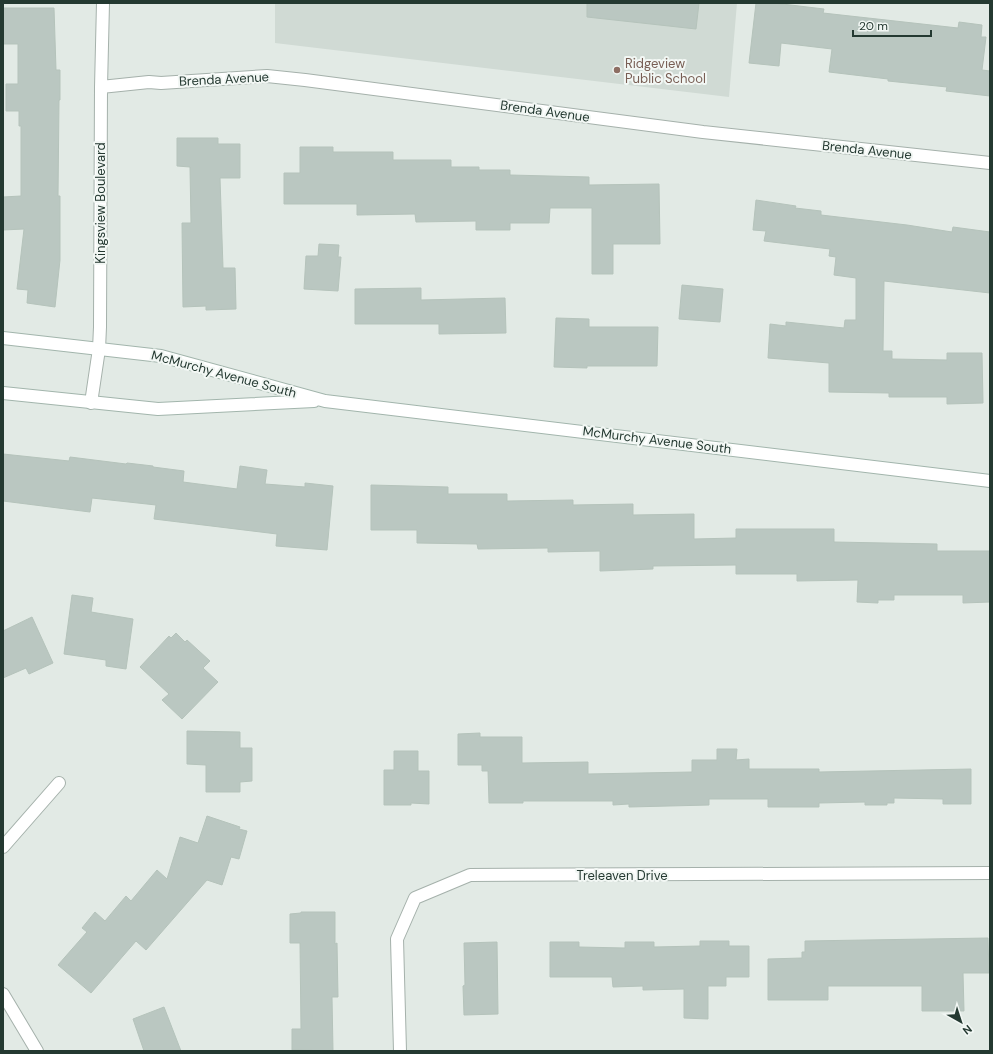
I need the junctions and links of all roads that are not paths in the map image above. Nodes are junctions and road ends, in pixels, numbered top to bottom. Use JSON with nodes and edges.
{"nodes":[{"id":1,"x":103,"y":3,"type":"edge"},
{"id":2,"x":100,"y":87,"type":"junction"},
{"id":3,"x":990,"y":163,"type":"edge"},
{"id":4,"x":3,"y":338,"type":"edge"},
{"id":5,"x":99,"y":349,"type":"junction"},
{"id":6,"x":3,"y":393,"type":"edge"},
{"id":7,"x":325,"y":400,"type":"junction"},
{"id":8,"x":91,"y":403,"type":"junction"},
{"id":9,"x":990,"y":481,"type":"edge"},
{"id":10,"x":59,"y":783,"type":"dead end"},
{"id":11,"x":3,"y":847,"type":"edge"},
{"id":12,"x":990,"y":873,"type":"edge"},
{"id":13,"x":3,"y":994,"type":"edge"},
{"id":14,"x":37,"y":1051,"type":"edge"},
{"id":15,"x":400,"y":1051,"type":"edge"}],
"edges":[{"from":1,"to":2,"type":"street","name":"Kingsview Boulevard"},
{"from":2,"to":3,"type":"street","name":"Brenda Avenue"},
{"from":2,"to":5,"type":"street","name":"Kingsview Boulevard"},
{"from":4,"to":5,"type":"street","name":"McMurchy Avenue South"},
{"from":5,"to":7,"type":"street","name":"McMurchy Avenue South"},
{"from":5,"to":8,"type":"street","name":"Kingsview Boulevard"},
{"from":6,"to":8,"type":"street","name":"McMurchy Avenue South"},
{"from":7,"to":8,"type":"street","name":"McMurchy Avenue South"},
{"from":7,"to":9,"type":"street","name":"McMurchy Avenue South"},
{"from":10,"to":11,"type":"street"},
{"from":12,"to":15,"type":"street","name":"Treleaven Drive"},
{"from":13,"to":14,"type":"street"}]}
